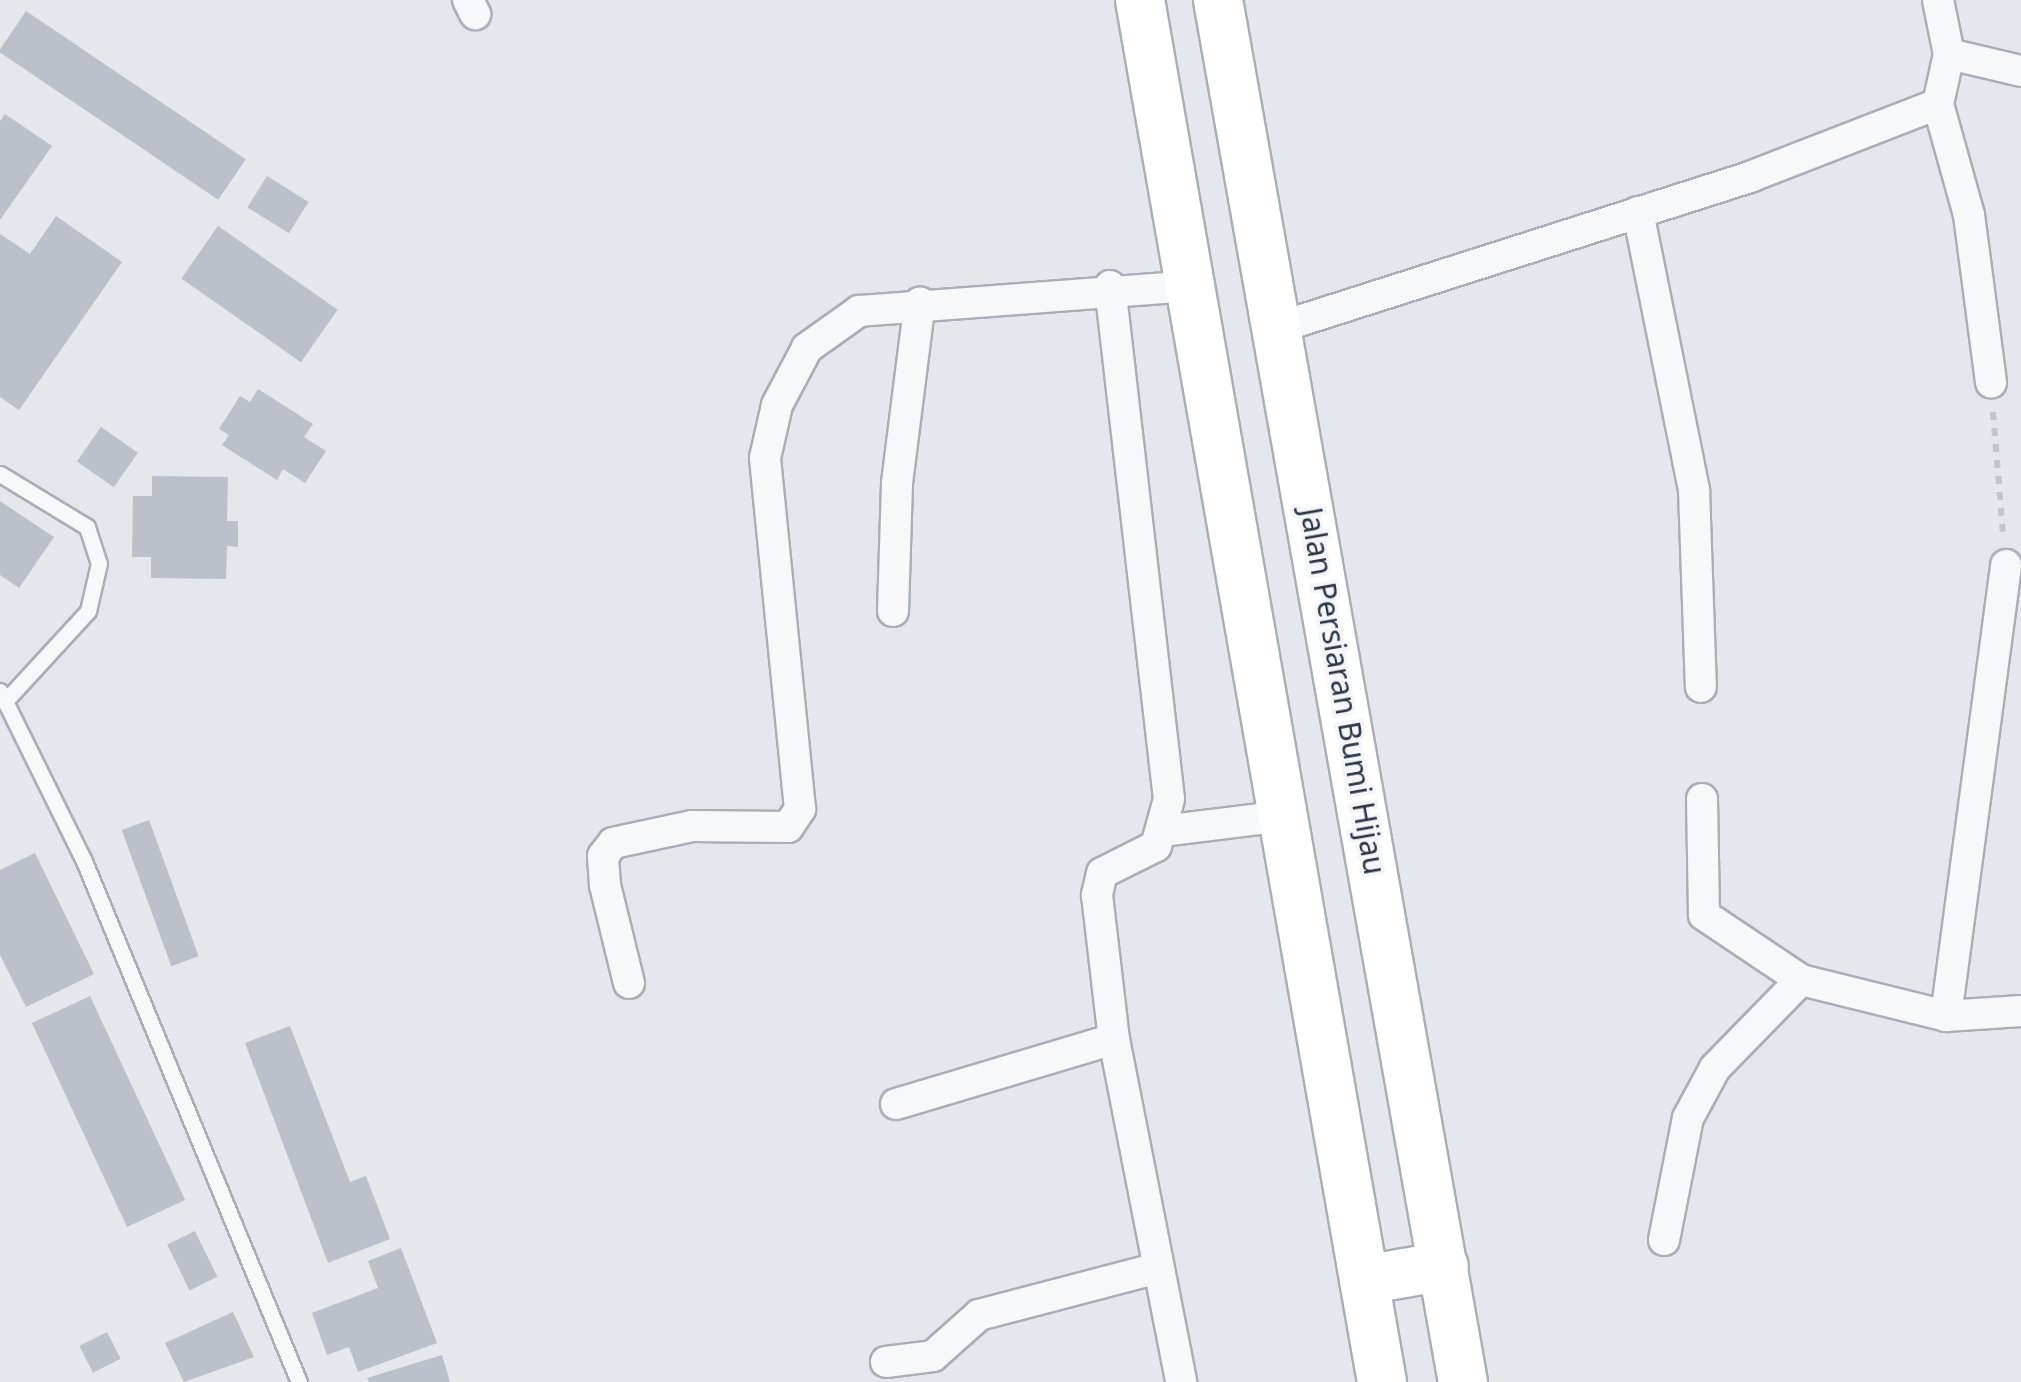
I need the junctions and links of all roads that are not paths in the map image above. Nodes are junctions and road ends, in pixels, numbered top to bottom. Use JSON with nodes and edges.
{"nodes":[{"id":1,"x":1140,"y":0,"type":"edge"},
{"id":2,"x":1218,"y":0,"type":"edge"},
{"id":3,"x":1938,"y":0,"type":"edge"},
{"id":4,"x":1949,"y":54,"type":"junction"},
{"id":5,"x":2021,"y":70,"type":"edge"},
{"id":6,"x":1938,"y":104,"type":"junction"},
{"id":7,"x":1638,"y":212,"type":"junction"},
{"id":8,"x":1110,"y":286,"type":"junction"},
{"id":9,"x":1195,"y":286,"type":"junction"},
{"id":10,"x":920,"y":302,"type":"junction"},
{"id":11,"x":1277,"y":328,"type":"junction"},
{"id":12,"x":1991,"y":383,"type":"road end"},
{"id":13,"x":0,"y":474,"type":"edge"},
{"id":14,"x":2006,"y":565,"type":"road end"},
{"id":15,"x":893,"y":612,"type":"dead end"},
{"id":16,"x":1701,"y":688,"type":"dead end"},
{"id":17,"x":4,"y":694,"type":"edge"},
{"id":18,"x":1702,"y":799,"type":"dead end"},
{"id":19,"x":1284,"y":816,"type":"junction"},
{"id":20,"x":1162,"y":830,"type":"junction"},
{"id":21,"x":1801,"y":980,"type":"junction"},
{"id":22,"x":629,"y":983,"type":"dead end"},
{"id":23,"x":2021,"y":1011,"type":"edge"},
{"id":24,"x":1946,"y":1016,"type":"junction"},
{"id":25,"x":1114,"y":1039,"type":"junction"},
{"id":26,"x":896,"y":1104,"type":"dead end"},
{"id":27,"x":1664,"y":1240,"type":"dead end"},
{"id":28,"x":1444,"y":1266,"type":"junction"},
{"id":29,"x":1158,"y":1268,"type":"junction"},
{"id":30,"x":1364,"y":1280,"type":"junction"},
{"id":31,"x":886,"y":1362,"type":"dead end"},
{"id":32,"x":299,"y":1382,"type":"edge"},
{"id":33,"x":1181,"y":1382,"type":"edge"},
{"id":34,"x":1382,"y":1382,"type":"edge"},
{"id":35,"x":1464,"y":1382,"type":"edge"}],
"edges":[{"from":1,"to":9,"type":"main road"},
{"from":2,"to":11,"type":"main road","name":"Jalan Persiaran Bumi Hijau"},
{"from":3,"to":4,"type":"street"},
{"from":4,"to":5,"type":"street"},
{"from":4,"to":6,"type":"street"},
{"from":6,"to":7,"type":"street"},
{"from":6,"to":12,"type":"street"},
{"from":7,"to":11,"type":"street"},
{"from":7,"to":16,"type":"street"},
{"from":8,"to":9,"type":"street"},
{"from":8,"to":10,"type":"street"},
{"from":8,"to":20,"type":"street"},
{"from":9,"to":19,"type":"main road"},
{"from":10,"to":15,"type":"street"},
{"from":10,"to":22,"type":"street"},
{"from":11,"to":28,"type":"main road","name":"Jalan Persiaran Bumi Hijau"},
{"from":13,"to":17,"type":"lane"},
{"from":14,"to":24,"type":"street"},
{"from":17,"to":32,"type":"lane"},
{"from":18,"to":21,"type":"street"},
{"from":19,"to":20,"type":"street"},
{"from":19,"to":30,"type":"main road"},
{"from":20,"to":25,"type":"street"},
{"from":21,"to":24,"type":"street"},
{"from":21,"to":27,"type":"street"},
{"from":23,"to":24,"type":"street"},
{"from":25,"to":26,"type":"street"},
{"from":25,"to":29,"type":"street"},
{"from":28,"to":30,"type":"main road"},
{"from":28,"to":35,"type":"main road","name":"Jalan Persiaran Bumi Hijau"},
{"from":29,"to":31,"type":"street"},
{"from":29,"to":33,"type":"street"},
{"from":30,"to":34,"type":"main road"}]}
